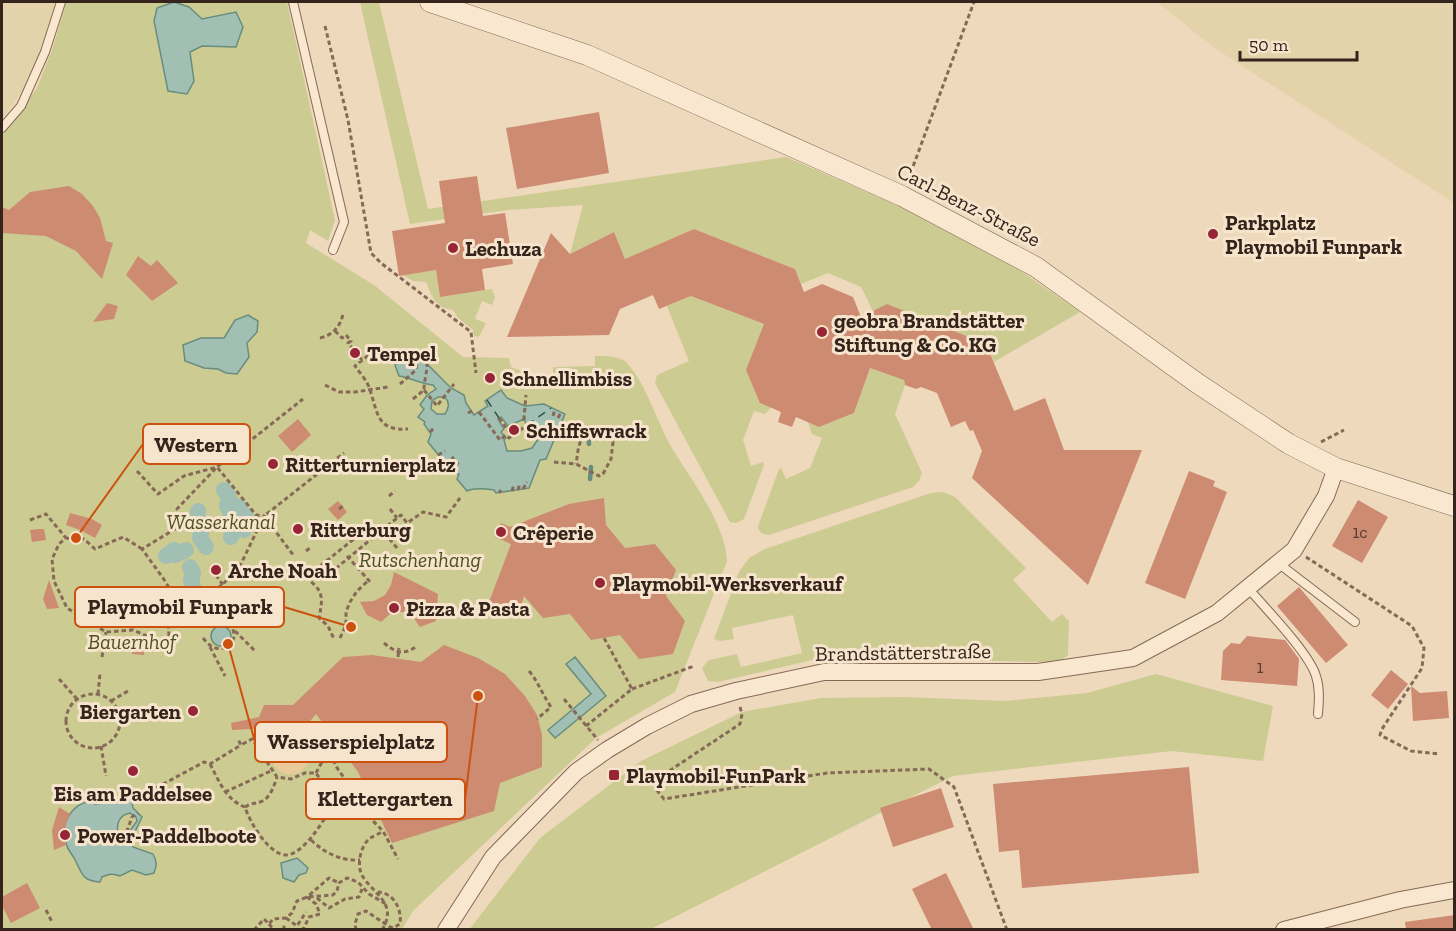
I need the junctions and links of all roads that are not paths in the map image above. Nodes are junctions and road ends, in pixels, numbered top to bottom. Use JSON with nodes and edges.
{"nodes":[{"id":1,"x":61,"y":2,"type":"edge"},
{"id":2,"x":293,"y":2,"type":"edge"},
{"id":3,"x":430,"y":2,"type":"edge"},
{"id":4,"x":2,"y":128,"type":"edge"},
{"id":5,"x":333,"y":250,"type":"dead end"},
{"id":6,"x":1336,"y":468,"type":"junction"},
{"id":7,"x":1455,"y":507,"type":"edge"},
{"id":8,"x":1278,"y":563,"type":"junction"},
{"id":9,"x":1248,"y":588,"type":"junction"},
{"id":10,"x":1355,"y":622,"type":"dead end"},
{"id":11,"x":1318,"y":714,"type":"dead end"},
{"id":12,"x":1455,"y":890,"type":"edge"},
{"id":13,"x":446,"y":930,"type":"edge"},
{"id":14,"x":1284,"y":930,"type":"edge"}],
"edges":[{"from":1,"to":4,"type":"lane"},
{"from":2,"to":5,"type":"lane"},
{"from":3,"to":6,"type":"street","name":"Carl-Benz-Straße"},
{"from":6,"to":7,"type":"street","name":"Carl-Benz-Straße"},
{"from":6,"to":8,"type":"street","name":"Brandstätterstraße"},
{"from":8,"to":9,"type":"street","name":"Brandstätterstraße"},
{"from":8,"to":10,"type":"lane"},
{"from":9,"to":11,"type":"lane"},
{"from":9,"to":13,"type":"street","name":"Brandstätterstraße"},
{"from":12,"to":14,"type":"street"}]}
